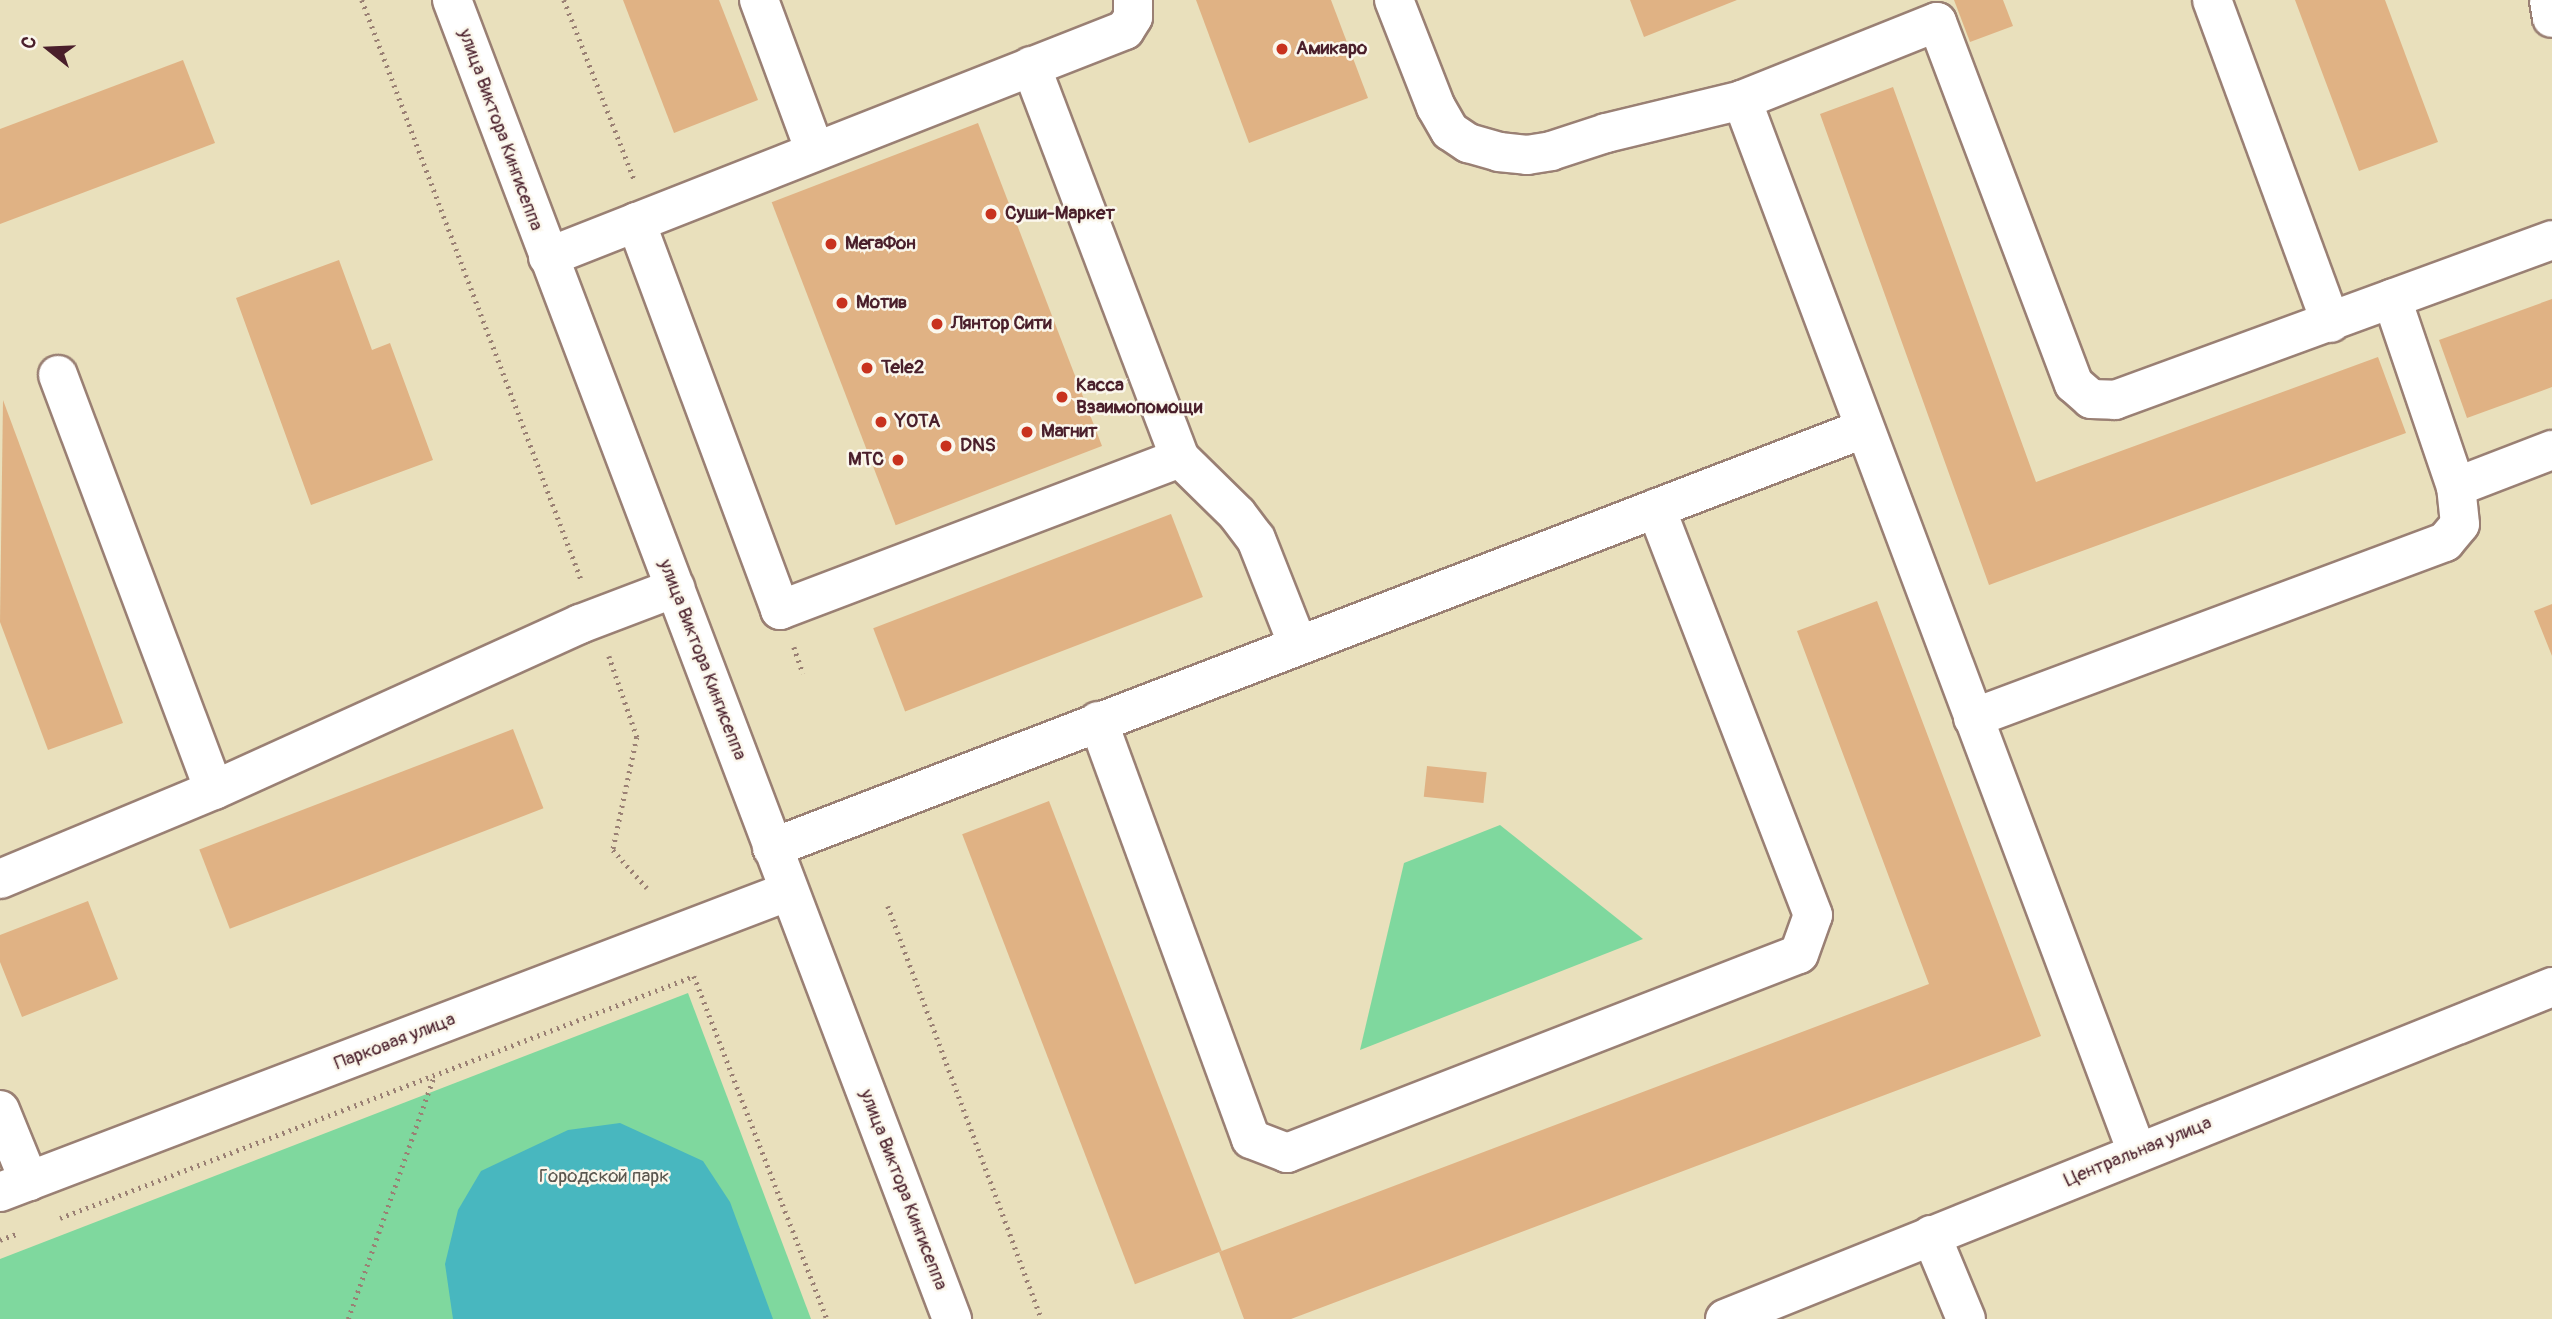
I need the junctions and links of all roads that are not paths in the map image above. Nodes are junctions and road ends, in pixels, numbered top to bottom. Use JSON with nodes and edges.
{"nodes":[{"id":1,"x":452,"y":0,"type":"edge"},
{"id":2,"x":759,"y":0,"type":"edge"},
{"id":3,"x":1133,"y":0,"type":"edge"},
{"id":4,"x":1394,"y":0,"type":"edge"},
{"id":5,"x":2212,"y":0,"type":"edge"},
{"id":6,"x":1933,"y":11,"type":"edge"},
{"id":7,"x":1031,"y":66,"type":"junction"},
{"id":8,"x":1742,"y":100,"type":"junction"},
{"id":9,"x":814,"y":149,"type":"junction"},
{"id":10,"x":636,"y":222,"type":"junction"},
{"id":11,"x":2552,"y":240,"type":"edge"},
{"id":12,"x":548,"y":257,"type":"junction"},
{"id":13,"x":2392,"y":299,"type":"junction"},
{"id":14,"x":2331,"y":323,"type":"junction"},
{"id":15,"x":58,"y":375,"type":"dead end"},
{"id":16,"x":1863,"y":429,"type":"junction"},
{"id":17,"x":2552,"y":450,"type":"edge"},
{"id":18,"x":1180,"y":458,"type":"junction"},
{"id":19,"x":2456,"y":487,"type":"junction"},
{"id":20,"x":1656,"y":508,"type":"junction"},
{"id":21,"x":675,"y":588,"type":"junction"},
{"id":22,"x":1298,"y":645,"type":"junction"},
{"id":23,"x":1973,"y":719,"type":"junction"},
{"id":24,"x":1098,"y":721,"type":"junction"},
{"id":25,"x":214,"y":790,"type":"junction"},
{"id":26,"x":772,"y":848,"type":"junction"},
{"id":27,"x":0,"y":879,"type":"edge"},
{"id":28,"x":789,"y":891,"type":"junction"},
{"id":29,"x":2552,"y":987,"type":"edge"},
{"id":30,"x":0,"y":1110,"type":"edge"},
{"id":31,"x":2137,"y":1152,"type":"junction"},
{"id":32,"x":14,"y":1186,"type":"edge"},
{"id":33,"x":1931,"y":1235,"type":"junction"},
{"id":34,"x":953,"y":1319,"type":"edge"},
{"id":35,"x":1725,"y":1319,"type":"edge"},
{"id":36,"x":1966,"y":1319,"type":"edge"}],
"edges":[{"from":1,"to":12,"type":"street","name":"улица Виктора Кингисеппа"},
{"from":2,"to":9,"type":"street"},
{"from":3,"to":7,"type":"street"},
{"from":4,"to":8,"type":"street"},
{"from":5,"to":14,"type":"street"},
{"from":6,"to":8,"type":"street"},
{"from":6,"to":14,"type":"street"},
{"from":7,"to":9,"type":"street"},
{"from":7,"to":18,"type":"street"},
{"from":8,"to":16,"type":"street"},
{"from":9,"to":10,"type":"street"},
{"from":10,"to":12,"type":"street"},
{"from":10,"to":18,"type":"street"},
{"from":11,"to":13,"type":"street"},
{"from":12,"to":21,"type":"street","name":"улица Виктора Кингисеппа"},
{"from":13,"to":14,"type":"street"},
{"from":13,"to":19,"type":"street"},
{"from":15,"to":25,"type":"street"},
{"from":16,"to":20,"type":"street"},
{"from":16,"to":23,"type":"street"},
{"from":17,"to":19,"type":"street"},
{"from":18,"to":22,"type":"street"},
{"from":19,"to":23,"type":"street"},
{"from":20,"to":22,"type":"street"},
{"from":20,"to":24,"type":"street"},
{"from":21,"to":25,"type":"street"},
{"from":21,"to":26,"type":"street","name":"улица Виктора Кингисеппа"},
{"from":22,"to":24,"type":"street"},
{"from":23,"to":31,"type":"street"},
{"from":24,"to":26,"type":"street"},
{"from":25,"to":27,"type":"street"},
{"from":26,"to":28,"type":"street","name":"улица Виктора Кингисеппа"},
{"from":28,"to":32,"type":"street","name":"Парковая улица"},
{"from":28,"to":34,"type":"street","name":"улица Виктора Кингисеппа"},
{"from":29,"to":31,"type":"street","name":"Центральная улица"},
{"from":30,"to":32,"type":"street"},
{"from":31,"to":33,"type":"street","name":"Центральная улица"},
{"from":33,"to":35,"type":"street","name":"Центральная улица"},
{"from":33,"to":36,"type":"street"}]}
